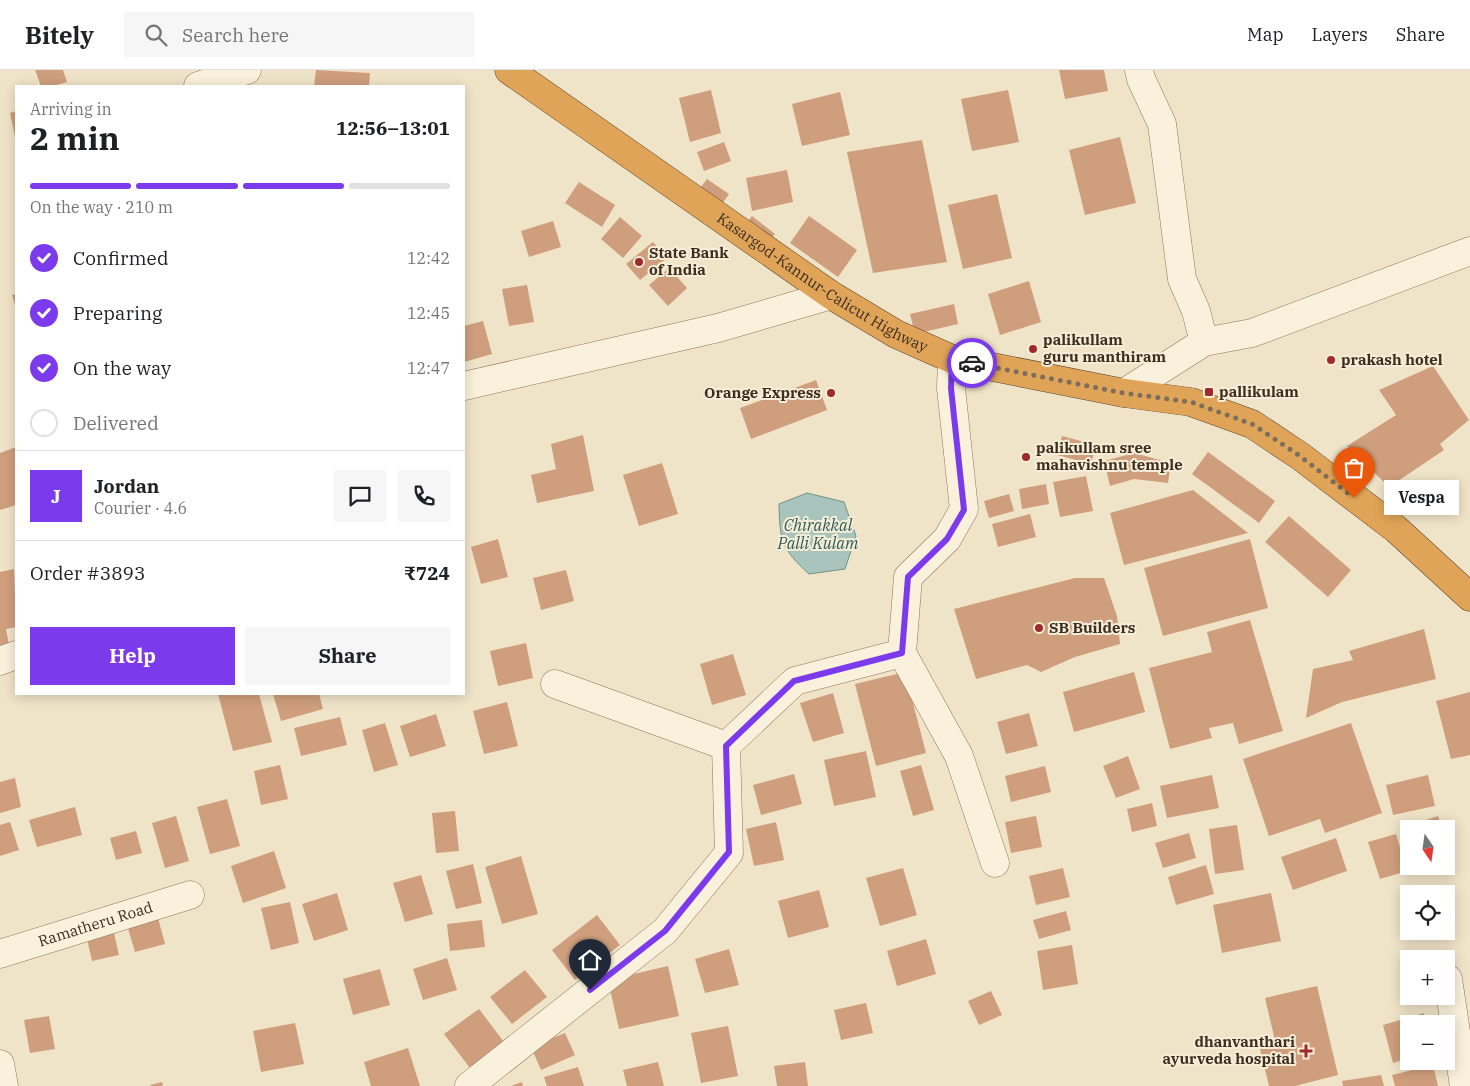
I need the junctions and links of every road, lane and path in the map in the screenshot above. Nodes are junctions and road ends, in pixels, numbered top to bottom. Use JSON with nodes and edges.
{"nodes":[{"id":1,"x":247,"y":70,"type":"edge"},
{"id":2,"x":509,"y":70,"type":"edge"},
{"id":3,"x":1139,"y":70,"type":"edge"},
{"id":4,"x":201,"y":85,"type":"edge"},
{"id":5,"x":1470,"y":251,"type":"edge"},
{"id":6,"x":831,"y":295,"type":"junction"},
{"id":7,"x":1204,"y":342,"type":"junction"},
{"id":8,"x":952,"y":359,"type":"junction"},
{"id":9,"x":465,"y":386,"type":"edge"},
{"id":10,"x":1124,"y":393,"type":"junction"},
{"id":11,"x":1470,"y":597,"type":"edge"},
{"id":12,"x":902,"y":653,"type":"junction"},
{"id":13,"x":15,"y":655,"type":"edge"},
{"id":14,"x":0,"y":661,"type":"edge"},
{"id":15,"x":555,"y":684,"type":"dead end"},
{"id":16,"x":726,"y":746,"type":"junction"},
{"id":17,"x":996,"y":863,"type":"dead end"},
{"id":18,"x":190,"y":895,"type":"dead end"},
{"id":19,"x":0,"y":954,"type":"edge"},
{"id":20,"x":1452,"y":1005,"type":"edge"},
{"id":21,"x":0,"y":1064,"type":"edge"},
{"id":22,"x":4,"y":1086,"type":"edge"},
{"id":23,"x":469,"y":1086,"type":"edge"},
{"id":24,"x":1464,"y":1086,"type":"edge"}],
"edges":[{"from":1,"to":4,"type":"street"},
{"from":2,"to":6,"type":"highway","name":"Kasargod-Kannur-Calicut Highway"},
{"from":3,"to":7,"type":"street"},
{"from":5,"to":7,"type":"street"},
{"from":6,"to":8,"type":"highway","name":"Kasargod-Kannur-Calicut Highway"},
{"from":6,"to":9,"type":"street"},
{"from":7,"to":10,"type":"street"},
{"from":8,"to":10,"type":"highway","name":"Kasargod-Kannur-Calicut Highway"},
{"from":8,"to":12,"type":"street"},
{"from":10,"to":11,"type":"highway","name":"Kasargod-Kannur-Calicut Highway"},
{"from":12,"to":16,"type":"street"},
{"from":12,"to":17,"type":"street"},
{"from":13,"to":14,"type":"street"},
{"from":15,"to":16,"type":"street"},
{"from":16,"to":23,"type":"street"},
{"from":18,"to":19,"type":"street","name":"Ramatheru Road"},
{"from":20,"to":24,"type":"street"},
{"from":21,"to":22,"type":"street"}]}
